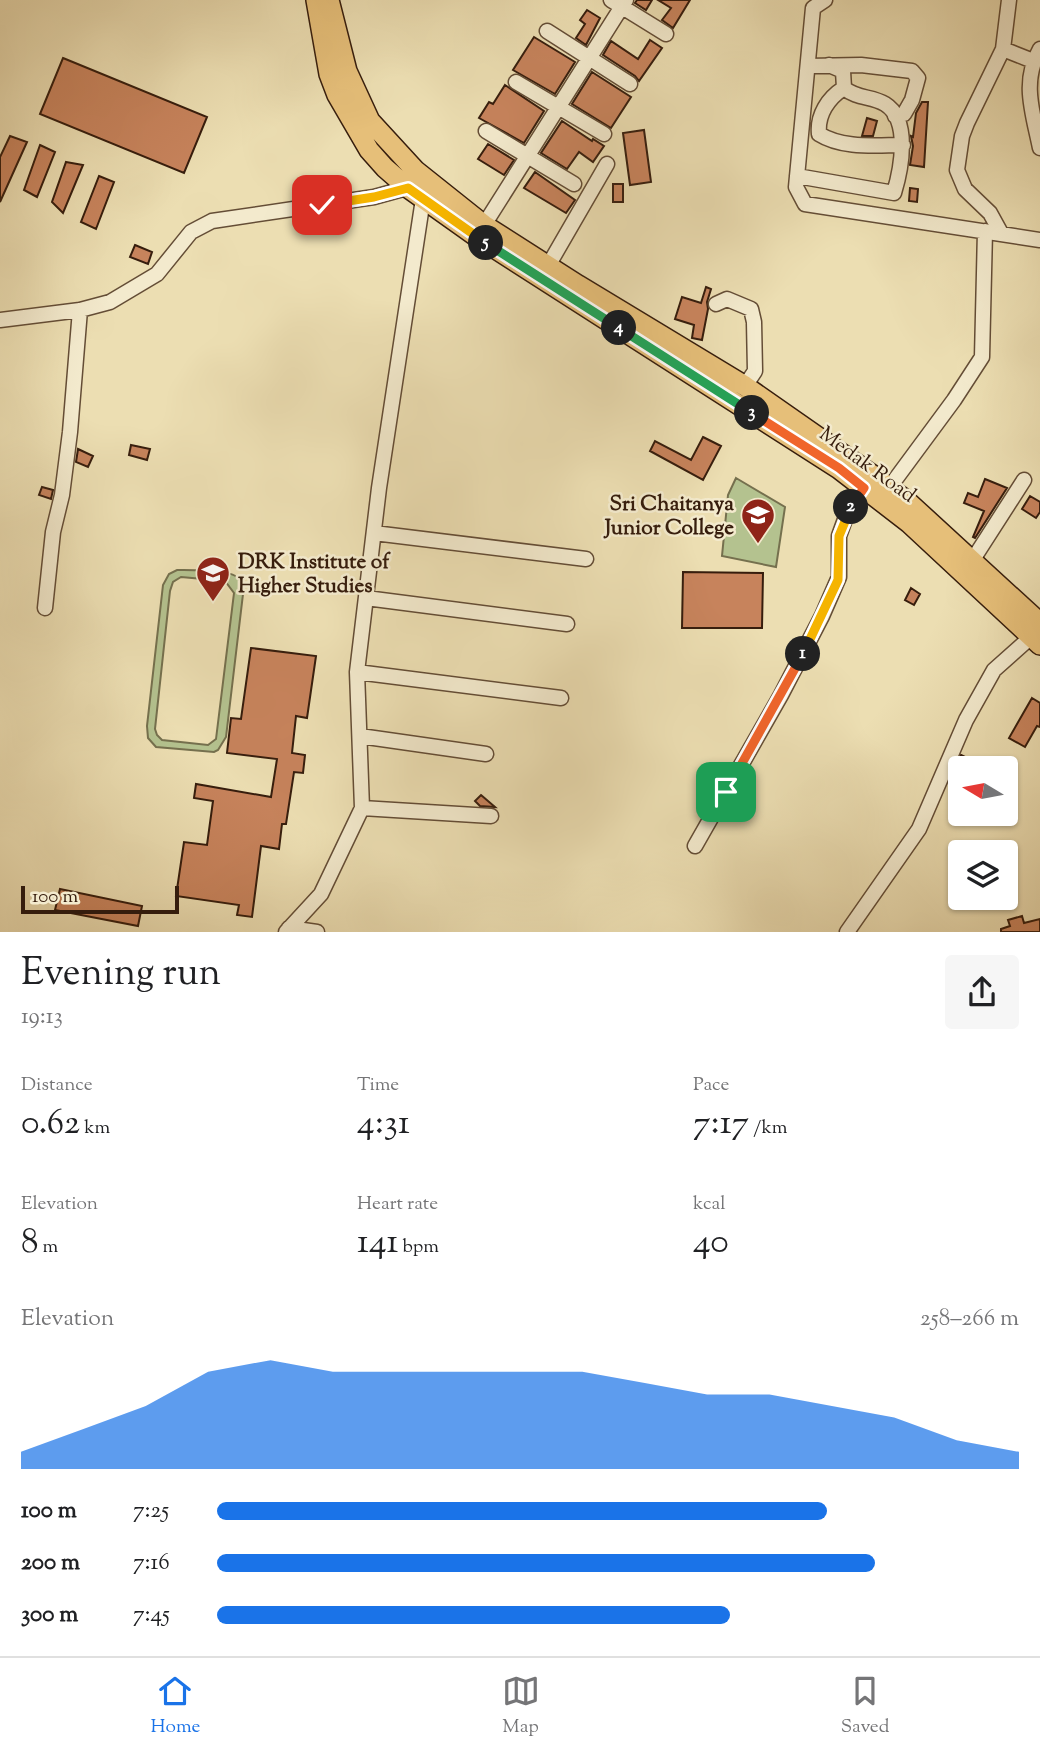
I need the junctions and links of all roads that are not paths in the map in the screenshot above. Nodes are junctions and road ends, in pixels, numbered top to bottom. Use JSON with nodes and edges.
{"nodes":[{"id":1,"x":316,"y":0,"type":"edge"},
{"id":2,"x":329,"y":0,"type":"edge"},
{"id":3,"x":825,"y":0,"type":"edge"},
{"id":4,"x":1009,"y":0,"type":"edge"},
{"id":5,"x":620,"y":2,"type":"edge"},
{"id":6,"x":547,"y":30,"type":"dead end"},
{"id":7,"x":666,"y":34,"type":"dead end"},
{"id":8,"x":1003,"y":49,"type":"junction"},
{"id":9,"x":1037,"y":55,"type":"edge"},
{"id":10,"x":589,"y":58,"type":"junction"},
{"id":11,"x":829,"y":65,"type":"junction"},
{"id":12,"x":808,"y":66,"type":"junction"},
{"id":13,"x":516,"y":82,"type":"dead end"},
{"id":14,"x":630,"y":84,"type":"dead end"},
{"id":15,"x":844,"y":88,"type":"junction"},
{"id":16,"x":558,"y":107,"type":"junction"},
{"id":17,"x":895,"y":116,"type":"junction"},
{"id":18,"x":486,"y":131,"type":"dead end"},
{"id":19,"x":604,"y":134,"type":"dead end"},
{"id":20,"x":904,"y":145,"type":"junction"},
{"id":21,"x":1040,"y":148,"type":"edge"},
{"id":22,"x":527,"y":156,"type":"junction"},
{"id":23,"x":607,"y":164,"type":"dead end"},
{"id":24,"x":797,"y":176,"type":"junction"},
{"id":25,"x":574,"y":184,"type":"dead end"},
{"id":26,"x":420,"y":189,"type":"junction"},
{"id":27,"x":484,"y":225,"type":"junction"},
{"id":28,"x":985,"y":231,"type":"junction"},
{"id":29,"x":1000,"y":233,"type":"junction"},
{"id":30,"x":1040,"y":240,"type":"edge"},
{"id":31,"x":548,"y":266,"type":"junction"},
{"id":32,"x":716,"y":304,"type":"dead end"},
{"id":33,"x":80,"y":310,"type":"junction"},
{"id":34,"x":0,"y":320,"type":"edge"},
{"id":35,"x":745,"y":386,"type":"junction"},
{"id":36,"x":1024,"y":480,"type":"dead end"},
{"id":37,"x":864,"y":488,"type":"junction"},
{"id":38,"x":889,"y":488,"type":"junction"},
{"id":39,"x":374,"y":533,"type":"junction"},
{"id":40,"x":586,"y":559,"type":"dead end"},
{"id":41,"x":972,"y":561,"type":"junction"},
{"id":42,"x":366,"y":598,"type":"junction"},
{"id":43,"x":45,"y":608,"type":"dead end"},
{"id":44,"x":567,"y":624,"type":"dead end"},
{"id":45,"x":1037,"y":635,"type":"edge"},
{"id":46,"x":357,"y":672,"type":"junction"},
{"id":47,"x":561,"y":698,"type":"dead end"},
{"id":48,"x":360,"y":736,"type":"junction"},
{"id":49,"x":486,"y":754,"type":"dead end"},
{"id":50,"x":362,"y":808,"type":"junction"},
{"id":51,"x":491,"y":816,"type":"dead end"},
{"id":52,"x":695,"y":846,"type":"dead end"},
{"id":53,"x":288,"y":930,"type":"edge"},
{"id":54,"x":317,"y":932,"type":"edge"},
{"id":55,"x":847,"y":932,"type":"edge"}],
"edges":[{"from":1,"to":26,"type":"main road","name":"Medak Road"},
{"from":2,"to":26,"type":"main road","name":"Medak Road"},
{"from":3,"to":12,"type":"street"},
{"from":4,"to":8,"type":"street"},
{"from":5,"to":7,"type":"street"},
{"from":5,"to":10,"type":"street"},
{"from":6,"to":10,"type":"street"},
{"from":8,"to":9,"type":"street"},
{"from":8,"to":29,"type":"street"},
{"from":9,"to":21,"type":"street"},
{"from":10,"to":14,"type":"street"},
{"from":10,"to":16,"type":"street"},
{"from":11,"to":12,"type":"street"},
{"from":11,"to":15,"type":"street"},
{"from":11,"to":17,"type":"street"},
{"from":12,"to":24,"type":"street"},
{"from":13,"to":16,"type":"street"},
{"from":15,"to":17,"type":"street"},
{"from":15,"to":20,"type":"street"},
{"from":16,"to":19,"type":"street"},
{"from":16,"to":22,"type":"street"},
{"from":17,"to":20,"type":"street"},
{"from":18,"to":22,"type":"street"},
{"from":20,"to":24,"type":"street"},
{"from":22,"to":25,"type":"street"},
{"from":22,"to":27,"type":"street"},
{"from":23,"to":31,"type":"street"},
{"from":24,"to":28,"type":"street"},
{"from":26,"to":27,"type":"main road","name":"Medak Road"},
{"from":26,"to":33,"type":"street"},
{"from":26,"to":37,"type":"main road","name":"Medak Road"},
{"from":26,"to":39,"type":"street"},
{"from":27,"to":31,"type":"main road","name":"Medak Road"},
{"from":28,"to":29,"type":"street"},
{"from":28,"to":38,"type":"street"},
{"from":29,"to":30,"type":"street"},
{"from":31,"to":35,"type":"main road","name":"Medak Road"},
{"from":32,"to":35,"type":"street"},
{"from":33,"to":34,"type":"street"},
{"from":33,"to":43,"type":"street"},
{"from":35,"to":38,"type":"main road","name":"Medak Road"},
{"from":36,"to":41,"type":"street"},
{"from":37,"to":45,"type":"main road","name":"Medak Road"},
{"from":37,"to":52,"type":"street"},
{"from":38,"to":41,"type":"main road","name":"Medak Road"},
{"from":39,"to":40,"type":"street"},
{"from":39,"to":42,"type":"street"},
{"from":41,"to":45,"type":"main road","name":"Medak Road"},
{"from":42,"to":44,"type":"street"},
{"from":42,"to":46,"type":"street"},
{"from":45,"to":55,"type":"street"},
{"from":46,"to":47,"type":"street"},
{"from":46,"to":48,"type":"street"},
{"from":48,"to":49,"type":"street"},
{"from":48,"to":50,"type":"street"},
{"from":50,"to":51,"type":"street"},
{"from":50,"to":53,"type":"street"},
{"from":53,"to":54,"type":"street"}]}
